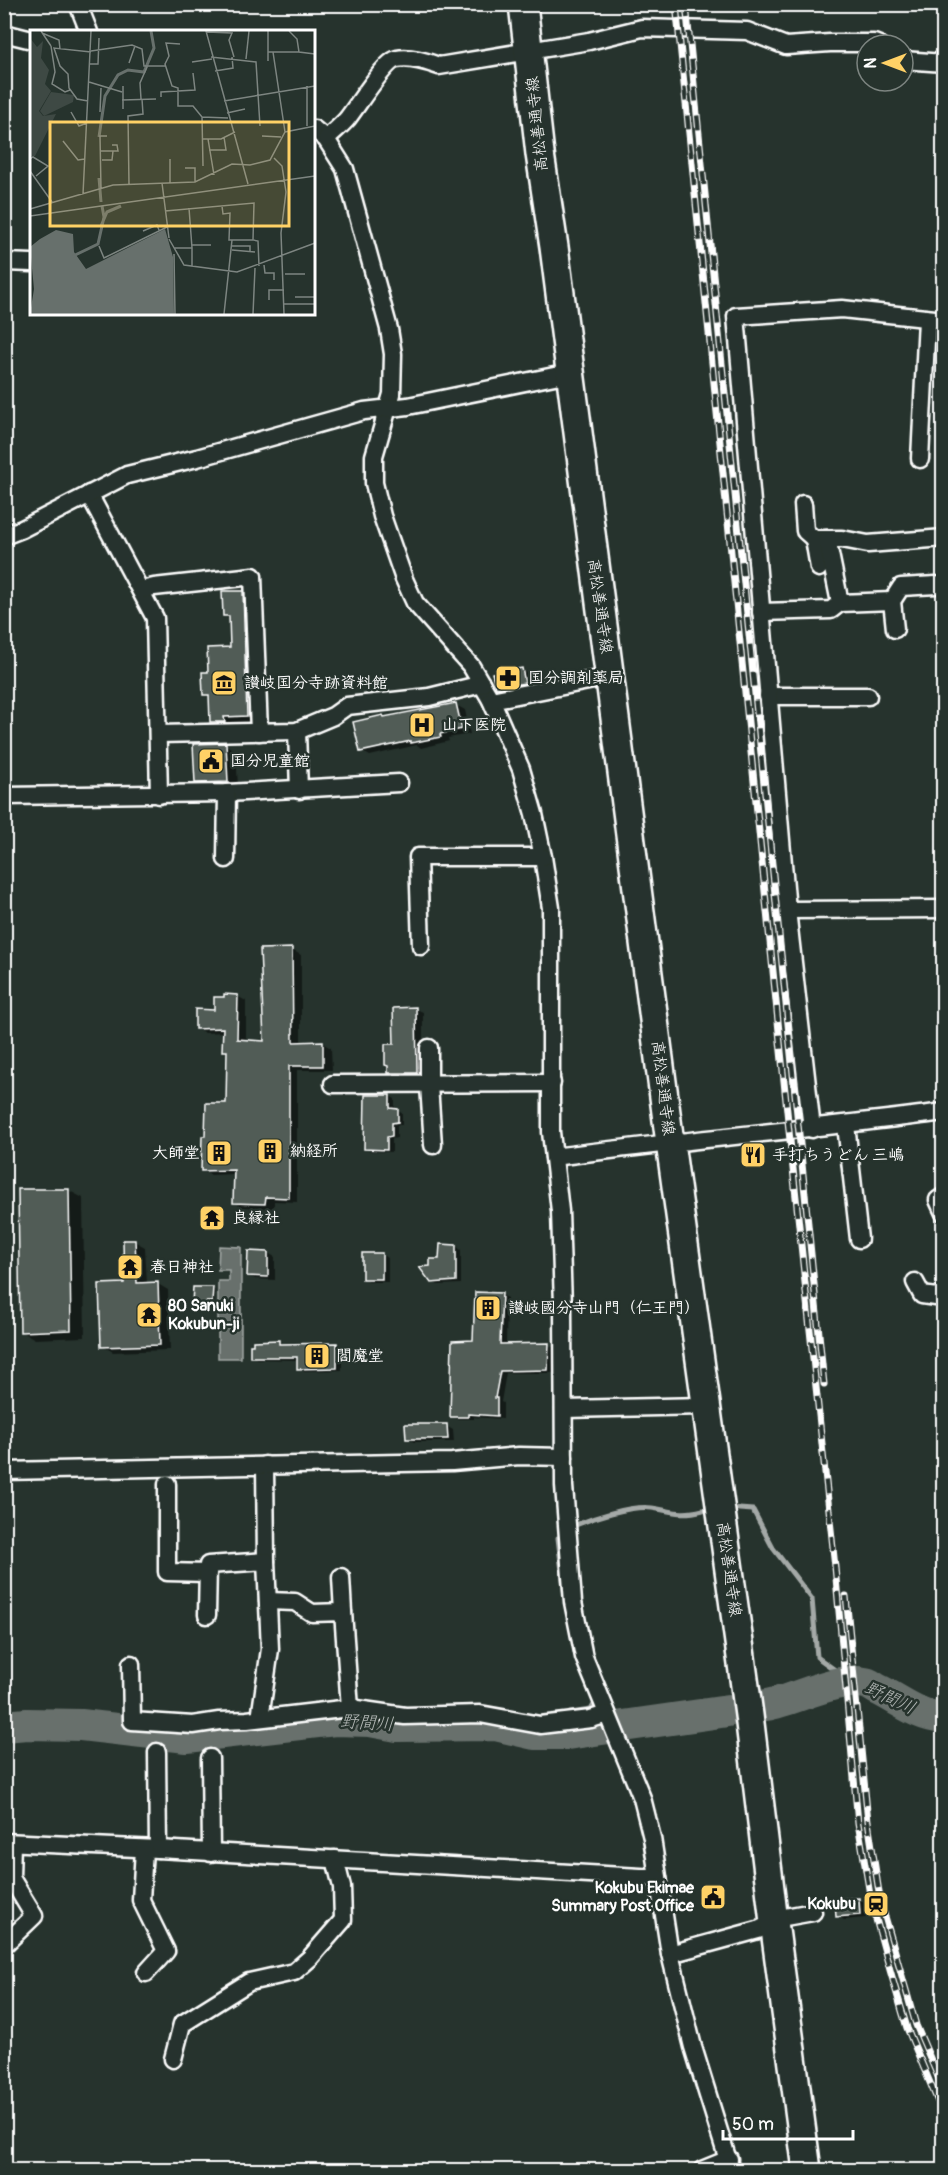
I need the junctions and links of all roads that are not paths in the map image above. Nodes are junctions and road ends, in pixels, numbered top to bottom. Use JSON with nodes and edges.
{"nodes":[{"id":1,"x":78,"y":4,"type":"edge"},
{"id":2,"x":523,"y":4,"type":"edge"},
{"id":3,"x":88,"y":30,"type":"edge"},
{"id":4,"x":4,"y":33,"type":"edge"},
{"id":5,"x":30,"y":40,"type":"edge"},
{"id":6,"x":855,"y":43,"type":"edge"},
{"id":7,"x":530,"y":51,"type":"junction"},
{"id":8,"x":915,"y":61,"type":"edge"},
{"id":9,"x":944,"y":63,"type":"edge"},
{"id":10,"x":320,"y":134,"type":"edge"},
{"id":11,"x":4,"y":262,"type":"edge"},
{"id":12,"x":30,"y":263,"type":"edge"},
{"id":13,"x":935,"y":320,"type":"edge"},
{"id":14,"x":569,"y":373,"type":"junction"},
{"id":15,"x":388,"y":408,"type":"junction"},
{"id":16,"x":920,"y":459,"type":"dead end"},
{"id":17,"x":89,"y":494,"type":"junction"},
{"id":18,"x":803,"y":504,"type":"dead end"},
{"id":19,"x":4,"y":536,"type":"edge"},
{"id":20,"x":944,"y":538,"type":"edge"},
{"id":21,"x":821,"y":539,"type":"junction"},
{"id":22,"x":819,"y":568,"type":"dead end"},
{"id":23,"x":936,"y":585,"type":"dead end"},
{"id":24,"x":141,"y":590,"type":"junction"},
{"id":25,"x":892,"y":601,"type":"junction"},
{"id":26,"x":840,"y":603,"type":"junction"},
{"id":27,"x":761,"y":612,"type":"junction"},
{"id":28,"x":895,"y":629,"type":"dead end"},
{"id":29,"x":609,"y":677,"type":"junction"},
{"id":30,"x":482,"y":684,"type":"junction"},
{"id":31,"x":768,"y":696,"type":"junction"},
{"id":32,"x":868,"y":696,"type":"dead end"},
{"id":33,"x":491,"y":700,"type":"junction"},
{"id":34,"x":297,"y":731,"type":"junction"},
{"id":35,"x":259,"y":732,"type":"junction"},
{"id":36,"x":159,"y":734,"type":"junction"},
{"id":37,"x":399,"y":783,"type":"dead end"},
{"id":38,"x":299,"y":790,"type":"junction"},
{"id":39,"x":227,"y":793,"type":"junction"},
{"id":40,"x":159,"y":795,"type":"junction"},
{"id":41,"x":4,"y":796,"type":"edge"},
{"id":42,"x":543,"y":857,"type":"junction"},
{"id":43,"x":226,"y":859,"type":"dead end"},
{"id":44,"x":944,"y":909,"type":"edge"},
{"id":45,"x":787,"y":910,"type":"junction"},
{"id":46,"x":421,"y":946,"type":"dead end"},
{"id":47,"x":429,"y":1048,"type":"dead end"},
{"id":48,"x":552,"y":1083,"type":"junction"},
{"id":49,"x":333,"y":1084,"type":"dead end"},
{"id":50,"x":429,"y":1085,"type":"junction"},
{"id":51,"x":944,"y":1112,"type":"edge"},
{"id":52,"x":846,"y":1125,"type":"junction"},
{"id":53,"x":812,"y":1129,"type":"junction"},
{"id":54,"x":670,"y":1143,"type":"junction"},
{"id":55,"x":433,"y":1145,"type":"dead end"},
{"id":56,"x":554,"y":1157,"type":"junction"},
{"id":57,"x":944,"y":1196,"type":"edge"},
{"id":58,"x":944,"y":1213,"type":"edge"},
{"id":59,"x":859,"y":1239,"type":"dead end"},
{"id":60,"x":915,"y":1282,"type":"dead end"},
{"id":61,"x":944,"y":1293,"type":"edge"},
{"id":62,"x":706,"y":1406,"type":"junction"},
{"id":63,"x":564,"y":1409,"type":"junction"},
{"id":64,"x":564,"y":1457,"type":"junction"},
{"id":65,"x":265,"y":1465,"type":"junction"},
{"id":66,"x":4,"y":1471,"type":"edge"},
{"id":67,"x":167,"y":1484,"type":"dead end"},
{"id":68,"x":266,"y":1561,"type":"junction"},
{"id":69,"x":208,"y":1574,"type":"junction"},
{"id":70,"x":340,"y":1577,"type":"dead end"},
{"id":71,"x":268,"y":1601,"type":"junction"},
{"id":72,"x":343,"y":1611,"type":"junction"},
{"id":73,"x":207,"y":1615,"type":"dead end"},
{"id":74,"x":131,"y":1664,"type":"dead end"},
{"id":75,"x":350,"y":1708,"type":"junction"},
{"id":76,"x":260,"y":1718,"type":"junction"},
{"id":77,"x":611,"y":1723,"type":"junction"},
{"id":78,"x":157,"y":1752,"type":"dead end"},
{"id":79,"x":210,"y":1758,"type":"dead end"},
{"id":80,"x":8,"y":1843,"type":"edge"},
{"id":81,"x":151,"y":1849,"type":"junction"},
{"id":82,"x":211,"y":1853,"type":"junction"},
{"id":83,"x":335,"y":1858,"type":"junction"},
{"id":84,"x":658,"y":1878,"type":"junction"},
{"id":85,"x":813,"y":1912,"type":"dead end"},
{"id":86,"x":774,"y":1922,"type":"junction"},
{"id":87,"x":4,"y":1945,"type":"edge"},
{"id":88,"x":670,"y":1954,"type":"junction"},
{"id":89,"x":146,"y":1973,"type":"dead end"},
{"id":90,"x":173,"y":2059,"type":"dead end"},
{"id":91,"x":730,"y":2165,"type":"edge"},
{"id":92,"x":702,"y":2170,"type":"edge"},
{"id":93,"x":807,"y":2170,"type":"edge"}],
"edges":[{"from":1,"to":3,"type":"street"},
{"from":2,"to":7,"type":"main road","name":"高松善通寺線"},
{"from":4,"to":5,"type":"street"},
{"from":6,"to":7,"type":"street"},
{"from":7,"to":10,"type":"street"},
{"from":7,"to":14,"type":"main road","name":"高松善通寺線"},
{"from":8,"to":9,"type":"street"},
{"from":10,"to":15,"type":"street"},
{"from":11,"to":12,"type":"street"},
{"from":13,"to":16,"type":"street"},
{"from":13,"to":27,"type":"street"},
{"from":14,"to":15,"type":"street"},
{"from":14,"to":29,"type":"main road","name":"高松善通寺線"},
{"from":15,"to":17,"type":"street"},
{"from":15,"to":30,"type":"street"},
{"from":17,"to":19,"type":"street"},
{"from":17,"to":24,"type":"street"},
{"from":18,"to":21,"type":"street"},
{"from":20,"to":21,"type":"street"},
{"from":21,"to":22,"type":"street"},
{"from":21,"to":26,"type":"street"},
{"from":23,"to":25,"type":"street"},
{"from":24,"to":35,"type":"street"},
{"from":24,"to":36,"type":"street"},
{"from":25,"to":26,"type":"street"},
{"from":25,"to":28,"type":"street"},
{"from":26,"to":27,"type":"street"},
{"from":27,"to":31,"type":"street"},
{"from":29,"to":33,"type":"street"},
{"from":29,"to":54,"type":"main road","name":"高松善通寺線"},
{"from":30,"to":33,"type":"street"},
{"from":30,"to":34,"type":"street"},
{"from":31,"to":32,"type":"street"},
{"from":31,"to":45,"type":"street"},
{"from":33,"to":42,"type":"street"},
{"from":34,"to":35,"type":"street"},
{"from":34,"to":38,"type":"street"},
{"from":35,"to":36,"type":"street"},
{"from":36,"to":40,"type":"street"},
{"from":37,"to":38,"type":"street"},
{"from":38,"to":39,"type":"street"},
{"from":39,"to":40,"type":"street"},
{"from":39,"to":43,"type":"street"},
{"from":40,"to":41,"type":"street"},
{"from":42,"to":46,"type":"street"},
{"from":42,"to":48,"type":"street"},
{"from":44,"to":45,"type":"street"},
{"from":45,"to":53,"type":"street"},
{"from":47,"to":50,"type":"street"},
{"from":48,"to":50,"type":"street"},
{"from":48,"to":56,"type":"street"},
{"from":49,"to":50,"type":"street"},
{"from":50,"to":55,"type":"street"},
{"from":51,"to":52,"type":"street"},
{"from":52,"to":53,"type":"street"},
{"from":52,"to":59,"type":"street"},
{"from":53,"to":54,"type":"street"},
{"from":54,"to":56,"type":"street"},
{"from":54,"to":62,"type":"main road","name":"高松善通寺線"},
{"from":56,"to":63,"type":"street"},
{"from":57,"to":58,"type":"street"},
{"from":60,"to":61,"type":"street"},
{"from":62,"to":63,"type":"street"},
{"from":62,"to":86,"type":"main road","name":"高松善通寺線"},
{"from":63,"to":64,"type":"street"},
{"from":64,"to":65,"type":"street"},
{"from":64,"to":77,"type":"street"},
{"from":65,"to":66,"type":"street"},
{"from":65,"to":68,"type":"street"},
{"from":67,"to":69,"type":"street"},
{"from":68,"to":69,"type":"street"},
{"from":68,"to":71,"type":"street"},
{"from":69,"to":73,"type":"street"},
{"from":70,"to":72,"type":"street"},
{"from":71,"to":72,"type":"street"},
{"from":71,"to":76,"type":"street"},
{"from":72,"to":75,"type":"street"},
{"from":74,"to":76,"type":"street"},
{"from":75,"to":76,"type":"street"},
{"from":75,"to":77,"type":"street"},
{"from":77,"to":84,"type":"street"},
{"from":78,"to":81,"type":"street"},
{"from":79,"to":82,"type":"street"},
{"from":80,"to":81,"type":"street"},
{"from":80,"to":87,"type":"street"},
{"from":81,"to":82,"type":"street"},
{"from":81,"to":89,"type":"street"},
{"from":82,"to":83,"type":"street"},
{"from":83,"to":84,"type":"street"},
{"from":83,"to":90,"type":"street"},
{"from":84,"to":88,"type":"street"},
{"from":85,"to":86,"type":"street"},
{"from":86,"to":88,"type":"street"},
{"from":86,"to":93,"type":"main road","name":"高松善通寺線"},
{"from":88,"to":91,"type":"street"},
{"from":91,"to":92,"type":"street"}]}
